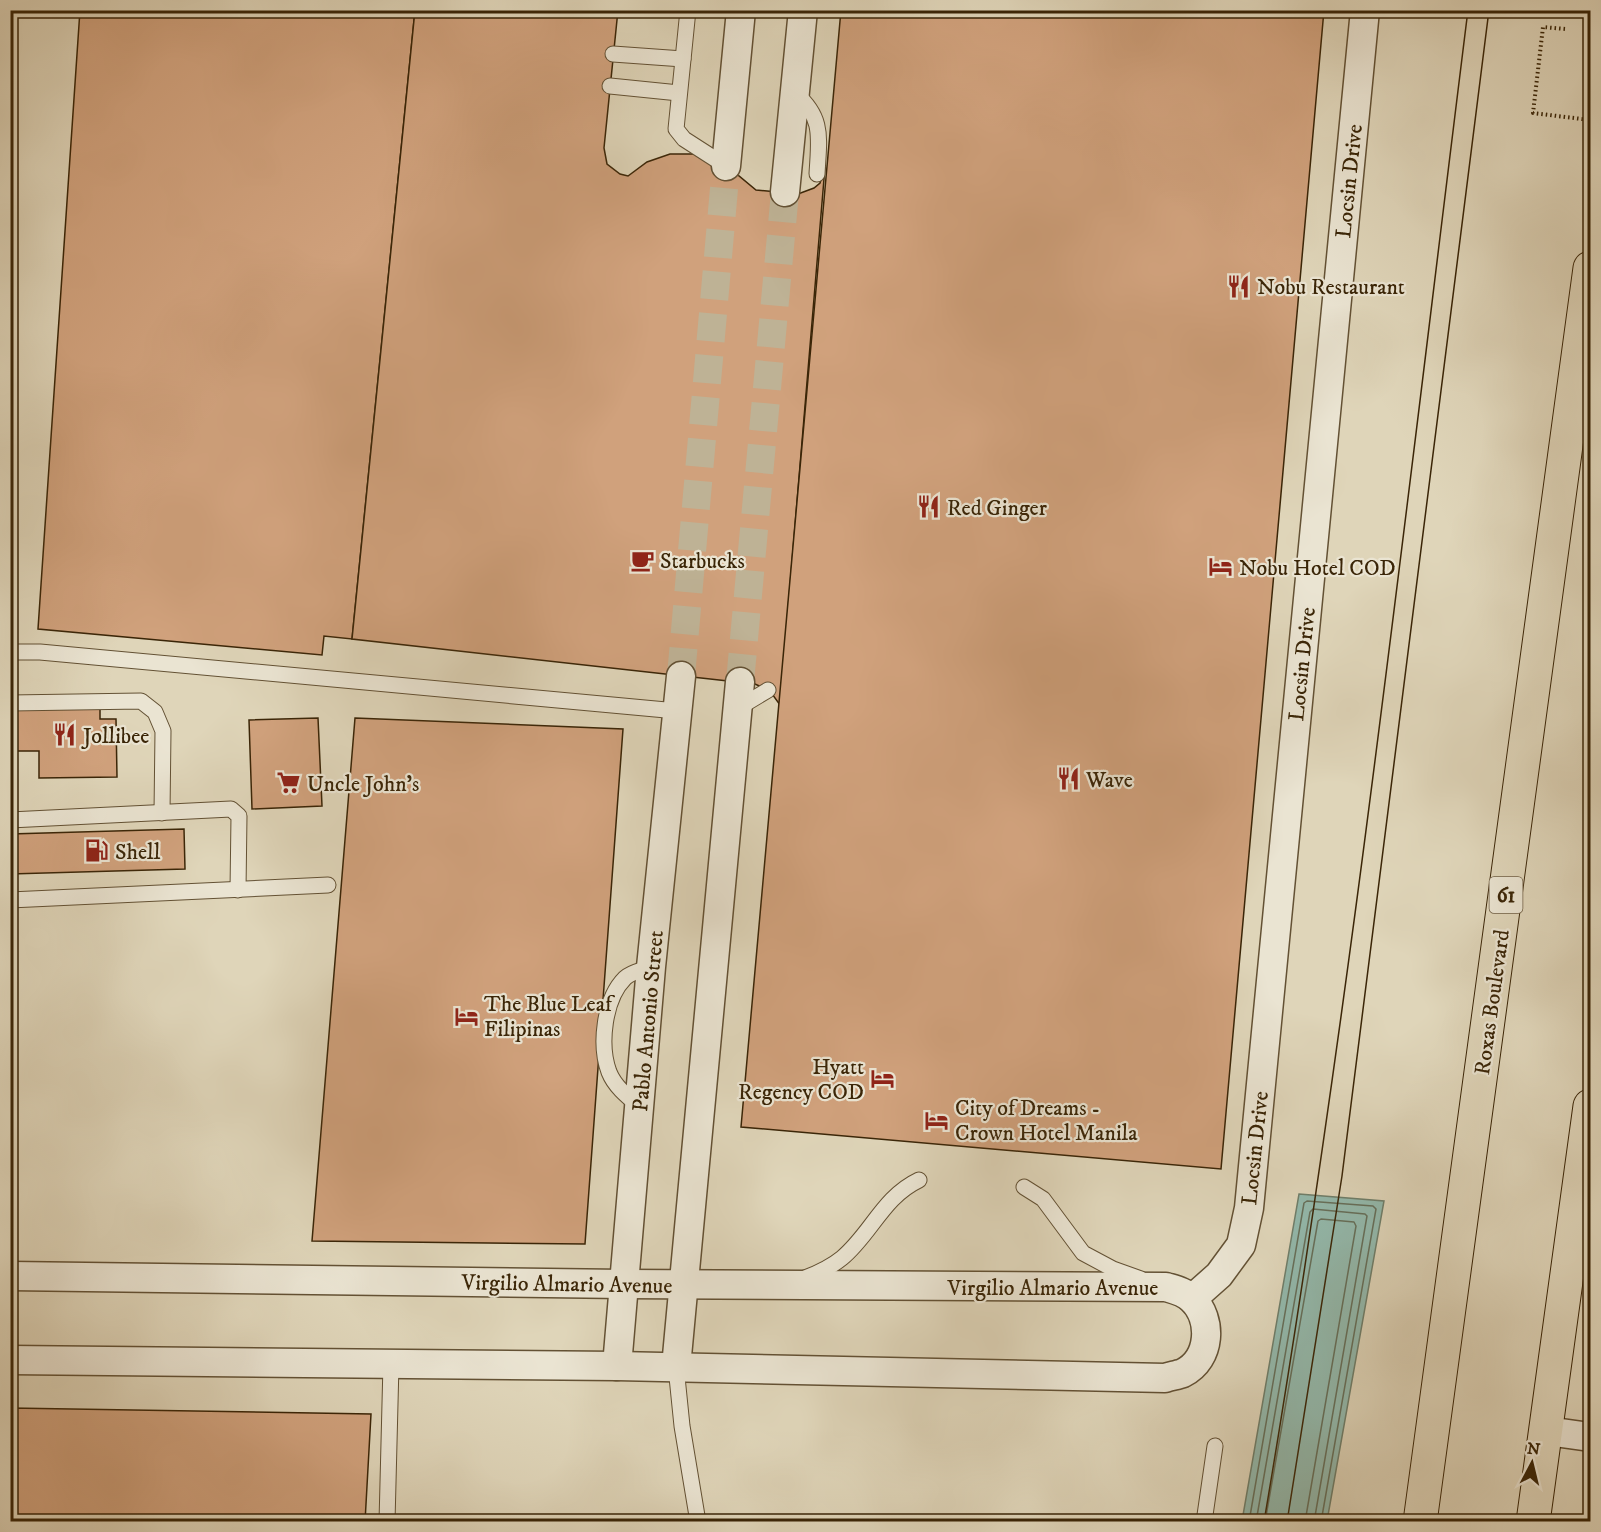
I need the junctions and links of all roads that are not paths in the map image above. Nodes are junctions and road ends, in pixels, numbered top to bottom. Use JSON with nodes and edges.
{"nodes":[{"id":1,"x":688,"y":10,"type":"edge"},
{"id":2,"x":741,"y":10,"type":"edge"},
{"id":3,"x":803,"y":10,"type":"edge"},
{"id":4,"x":1365,"y":10,"type":"edge"},
{"id":5,"x":614,"y":54,"type":"dead end"},
{"id":6,"x":683,"y":59,"type":"junction"},
{"id":7,"x":610,"y":86,"type":"dead end"},
{"id":8,"x":679,"y":93,"type":"junction"},
{"id":9,"x":795,"y":93,"type":"junction"},
{"id":10,"x":726,"y":166,"type":"joint"},
{"id":11,"x":818,"y":174,"type":"dead end"},
{"id":12,"x":785,"y":192,"type":"tunnel mouth"},
{"id":13,"x":1590,"y":268,"type":"edge"},
{"id":14,"x":10,"y":652,"type":"edge"},
{"id":15,"x":681,"y":676,"type":"tunnel mouth"},
{"id":16,"x":768,"y":690,"type":"dead end"},
{"id":17,"x":739,"y":695,"type":"joint"},
{"id":18,"x":10,"y":703,"type":"edge"},
{"id":19,"x":677,"y":711,"type":"junction"},
{"id":20,"x":162,"y":813,"type":"junction"},
{"id":21,"x":10,"y":820,"type":"edge"},
{"id":22,"x":328,"y":885,"type":"dead end"},
{"id":23,"x":238,"y":890,"type":"junction"},
{"id":24,"x":10,"y":900,"type":"edge"},
{"id":25,"x":651,"y":967,"type":"junction"},
{"id":26,"x":1590,"y":1106,"type":"edge"},
{"id":27,"x":640,"y":1107,"type":"junction"},
{"id":28,"x":919,"y":1180,"type":"dead end"},
{"id":29,"x":1024,"y":1187,"type":"dead end"},
{"id":30,"x":10,"y":1276,"type":"edge"},
{"id":31,"x":624,"y":1284,"type":"junction"},
{"id":32,"x":683,"y":1285,"type":"junction"},
{"id":33,"x":787,"y":1286,"type":"junction"},
{"id":34,"x":1167,"y":1287,"type":"junction"},
{"id":35,"x":1192,"y":1299,"type":"junction"},
{"id":36,"x":10,"y":1360,"type":"edge"},
{"id":37,"x":391,"y":1364,"type":"junction"},
{"id":38,"x":617,"y":1366,"type":"junction"},
{"id":39,"x":676,"y":1367,"type":"junction"},
{"id":40,"x":1547,"y":1431,"type":"junction"},
{"id":41,"x":1590,"y":1437,"type":"edge"},
{"id":42,"x":1215,"y":1446,"type":"dead end"},
{"id":43,"x":387,"y":1521,"type":"edge"},
{"id":44,"x":698,"y":1521,"type":"edge"},
{"id":45,"x":1204,"y":1521,"type":"edge"},
{"id":46,"x":1420,"y":1521,"type":"edge"},
{"id":47,"x":1533,"y":1521,"type":"edge"}],
"edges":[{"from":1,"to":6,"type":"lane"},
{"from":2,"to":10,"type":"street"},
{"from":3,"to":9,"type":"street"},
{"from":4,"to":35,"type":"street","name":"Locsin Drive"},
{"from":5,"to":6,"type":"lane"},
{"from":6,"to":8,"type":"lane"},
{"from":7,"to":8,"type":"lane"},
{"from":8,"to":10,"type":"lane"},
{"from":9,"to":11,"type":"lane"},
{"from":9,"to":12,"type":"street"},
{"from":13,"to":46,"type":"highway","name":"Roxas Boulevard","number":"61"},
{"from":14,"to":19,"type":"lane"},
{"from":15,"to":19,"type":"street","name":"Pablo Antonio Street"},
{"from":16,"to":17,"type":"lane"},
{"from":17,"to":32,"type":"street"},
{"from":18,"to":20,"type":"lane"},
{"from":19,"to":25,"type":"street","name":"Pablo Antonio Street"},
{"from":20,"to":21,"type":"lane"},
{"from":20,"to":23,"type":"lane"},
{"from":22,"to":23,"type":"lane"},
{"from":23,"to":24,"type":"lane"},
{"from":25,"to":27,"type":"street","name":"Pablo Antonio Street"},
{"from":25,"to":27,"type":"lane"},
{"from":26,"to":40,"type":"highway"},
{"from":27,"to":31,"type":"street","name":"Pablo Antonio Street"},
{"from":28,"to":33,"type":"lane"},
{"from":29,"to":34,"type":"lane"},
{"from":30,"to":31,"type":"street","name":"Virgilio Almario Avenue"},
{"from":31,"to":32,"type":"street","name":"Virgilio Almario Avenue"},
{"from":31,"to":38,"type":"street","name":"Pablo Antonio Street"},
{"from":32,"to":33,"type":"street","name":"Virgilio Almario Avenue"},
{"from":32,"to":39,"type":"street"},
{"from":33,"to":34,"type":"street","name":"Virgilio Almario Avenue"},
{"from":34,"to":35,"type":"street","name":"Virgilio Almario Avenue"},
{"from":35,"to":39,"type":"street","name":"Virgilio Almario Avenue"},
{"from":36,"to":37,"type":"street","name":"Virgilio Almario Avenue"},
{"from":37,"to":38,"type":"street","name":"Virgilio Almario Avenue"},
{"from":37,"to":43,"type":"lane"},
{"from":38,"to":39,"type":"street","name":"Virgilio Almario Avenue"},
{"from":39,"to":44,"type":"lane"},
{"from":40,"to":41,"type":"street"},
{"from":40,"to":47,"type":"highway"},
{"from":42,"to":45,"type":"lane"}]}
